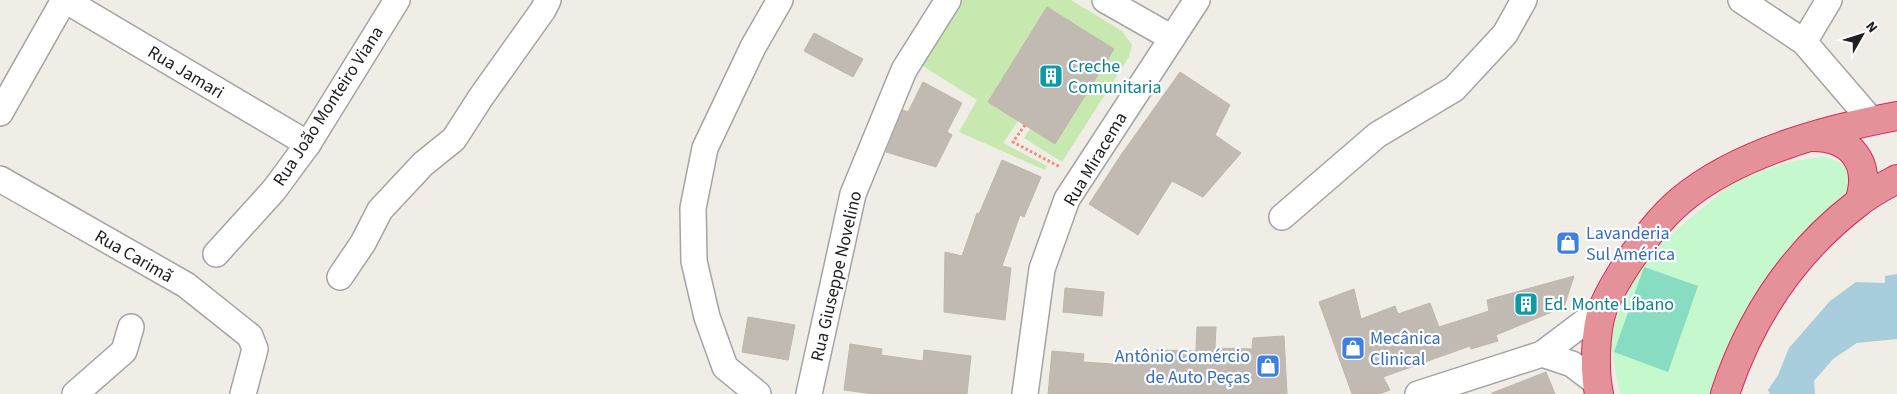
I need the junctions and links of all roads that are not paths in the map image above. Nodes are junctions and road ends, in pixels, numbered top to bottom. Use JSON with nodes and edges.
{"nodes":[{"id":1,"x":64,"y":0,"type":"edge"},
{"id":2,"x":397,"y":0,"type":"edge"},
{"id":3,"x":548,"y":0,"type":"edge"},
{"id":4,"x":780,"y":0,"type":"edge"},
{"id":5,"x":948,"y":0,"type":"edge"},
{"id":6,"x":1105,"y":0,"type":"edge"},
{"id":7,"x":1197,"y":0,"type":"edge"},
{"id":8,"x":1524,"y":0,"type":"edge"},
{"id":9,"x":1741,"y":0,"type":"edge"},
{"id":10,"x":1829,"y":0,"type":"edge"},
{"id":11,"x":1172,"y":38,"type":"junction"},
{"id":12,"x":1804,"y":42,"type":"junction"},
{"id":13,"x":0,"y":113,"type":"edge"},
{"id":14,"x":1885,"y":118,"type":"edge"},
{"id":15,"x":1813,"y":137,"type":"junction"},
{"id":16,"x":308,"y":144,"type":"junction"},
{"id":17,"x":1897,"y":178,"type":"edge"},
{"id":18,"x":0,"y":179,"type":"edge"},
{"id":19,"x":1859,"y":202,"type":"junction"},
{"id":20,"x":1282,"y":217,"type":"dead end"},
{"id":21,"x":216,"y":254,"type":"dead end"},
{"id":22,"x":340,"y":278,"type":"dead end"},
{"id":23,"x":1603,"y":308,"type":"junction"},
{"id":24,"x":130,"y":326,"type":"dead end"},
{"id":25,"x":1542,"y":354,"type":"junction"},
{"id":26,"x":1598,"y":389,"type":"edge"},
{"id":27,"x":75,"y":394,"type":"edge"},
{"id":28,"x":243,"y":394,"type":"edge"},
{"id":29,"x":758,"y":394,"type":"edge"},
{"id":30,"x":809,"y":394,"type":"edge"},
{"id":31,"x":1025,"y":394,"type":"edge"},
{"id":32,"x":1418,"y":394,"type":"edge"},
{"id":33,"x":1725,"y":394,"type":"edge"}],
"edges":[{"from":1,"to":13,"type":"street"},
{"from":1,"to":16,"type":"street","name":"Rua Jamari"},
{"from":2,"to":16,"type":"street","name":"Rua João Monteiro Viana"},
{"from":3,"to":22,"type":"street"},
{"from":4,"to":29,"type":"street"},
{"from":5,"to":30,"type":"street","name":"Rua Giuseppe Novelino"},
{"from":6,"to":11,"type":"street"},
{"from":7,"to":11,"type":"street","name":"Rua Miracema"},
{"from":8,"to":20,"type":"street"},
{"from":9,"to":12,"type":"street"},
{"from":10,"to":12,"type":"street"},
{"from":11,"to":31,"type":"street","name":"Rua Miracema"},
{"from":12,"to":14,"type":"street"},
{"from":14,"to":15,"type":"highway"},
{"from":15,"to":19,"type":"highway"},
{"from":15,"to":23,"type":"highway"},
{"from":16,"to":21,"type":"street","name":"Rua João Monteiro Viana"},
{"from":17,"to":19,"type":"highway"},
{"from":18,"to":28,"type":"street","name":"Rua Carimã"},
{"from":19,"to":33,"type":"highway"},
{"from":23,"to":25,"type":"street"},
{"from":23,"to":26,"type":"highway"},
{"from":24,"to":27,"type":"street"},
{"from":25,"to":26,"type":"street"},
{"from":25,"to":32,"type":"street"}]}
